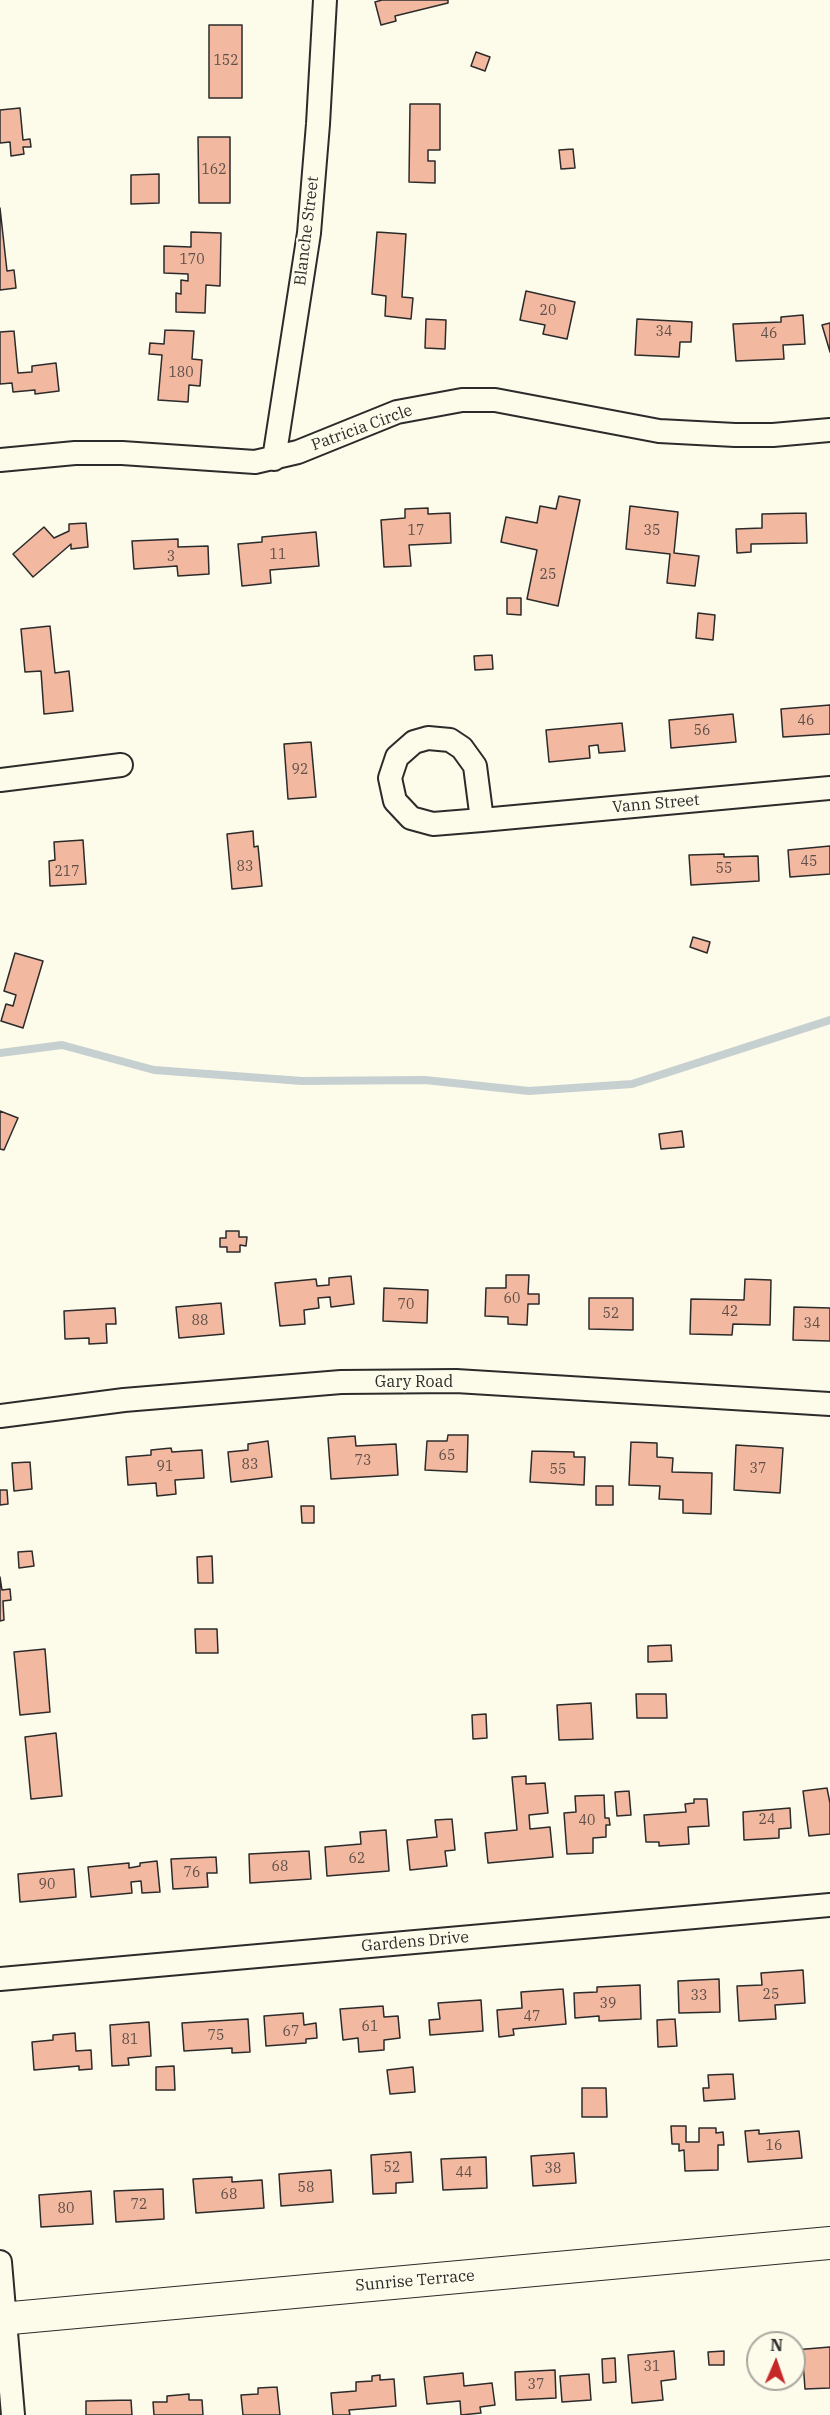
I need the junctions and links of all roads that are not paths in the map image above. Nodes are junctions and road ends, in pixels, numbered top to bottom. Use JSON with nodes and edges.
{"nodes":[{"id":1,"x":325,"y":0,"type":"edge"},
{"id":2,"x":830,"y":429,"type":"edge"},
{"id":3,"x":274,"y":459,"type":"junction"},
{"id":4,"x":0,"y":460,"type":"edge"},
{"id":5,"x":121,"y":765,"type":"dead end"},
{"id":6,"x":0,"y":780,"type":"edge"},
{"id":7,"x":830,"y":788,"type":"edge"},
{"id":8,"x":482,"y":820,"type":"junction"},
{"id":9,"x":830,"y":1404,"type":"edge"},
{"id":10,"x":0,"y":1416,"type":"edge"},
{"id":11,"x":830,"y":1905,"type":"edge"},
{"id":12,"x":0,"y":1979,"type":"edge"},
{"id":13,"x":830,"y":2243,"type":"edge"},
{"id":14,"x":0,"y":2262,"type":"edge"},
{"id":15,"x":2,"y":2319,"type":"edge"},
{"id":16,"x":13,"y":2415,"type":"edge"}],
"edges":[{"from":1,"to":3,"type":"street","name":"Blanche Street"},
{"from":2,"to":3,"type":"street","name":"Patricia Circle"},
{"from":3,"to":4,"type":"street","name":"Patricia Circle"},
{"from":5,"to":6,"type":"street"},
{"from":7,"to":8,"type":"street","name":"Vann Street"},
{"from":8,"to":8,"type":"street","name":"Vann Street"},
{"from":9,"to":10,"type":"street","name":"Gary Road"},
{"from":11,"to":12,"type":"street","name":"Gardens Drive"},
{"from":13,"to":15,"type":"street","name":"Sunrise Terrace"},
{"from":14,"to":15,"type":"street"},
{"from":15,"to":16,"type":"street"}]}
